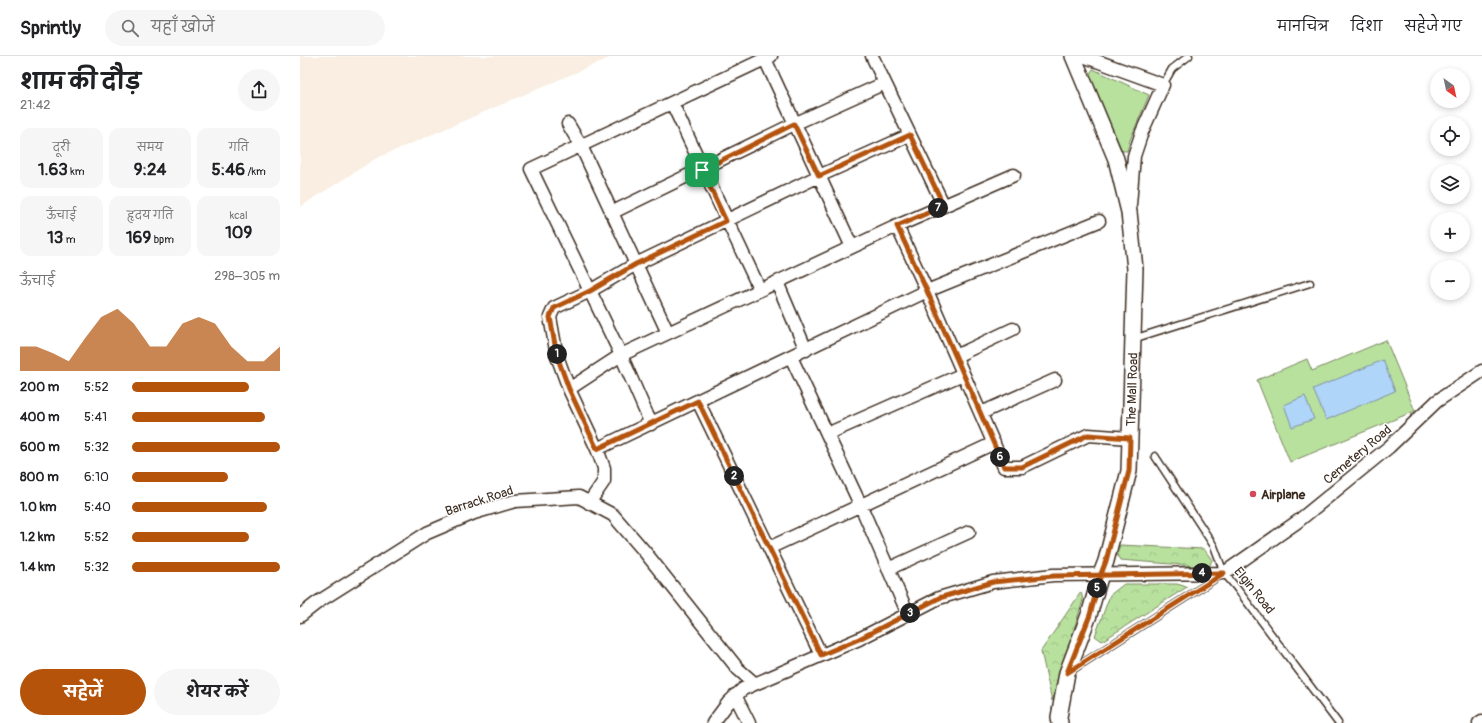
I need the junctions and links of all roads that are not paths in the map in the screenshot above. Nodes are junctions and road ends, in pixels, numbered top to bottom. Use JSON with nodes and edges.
{"nodes":[{"id":1,"x":872,"y":56,"type":"edge"},
{"id":2,"x":1072,"y":56,"type":"edge"},
{"id":3,"x":1083,"y":56,"type":"edge"},
{"id":4,"x":1196,"y":56,"type":"edge"},
{"id":5,"x":768,"y":58,"type":"edge"},
{"id":6,"x":1187,"y":58,"type":"edge"},
{"id":7,"x":885,"y":83,"type":"junction"},
{"id":8,"x":1163,"y":85,"type":"junction"},
{"id":9,"x":672,"y":103,"type":"junction"},
{"id":10,"x":568,"y":124,"type":"dead end"},
{"id":11,"x":794,"y":124,"type":"junction"},
{"id":12,"x":910,"y":135,"type":"junction"},
{"id":13,"x":580,"y":146,"type":"junction"},
{"id":14,"x":702,"y":170,"type":"junction"},
{"id":15,"x":1014,"y":175,"type":"dead end"},
{"id":16,"x":819,"y":176,"type":"junction"},
{"id":17,"x":944,"y":206,"type":"junction"},
{"id":18,"x":1129,"y":212,"type":"junction"},
{"id":19,"x":611,"y":213,"type":"junction"},
{"id":20,"x":726,"y":221,"type":"junction"},
{"id":21,"x":1099,"y":221,"type":"dead end"},
{"id":22,"x":897,"y":226,"type":"junction"},
{"id":23,"x":852,"y":247,"type":"junction"},
{"id":24,"x":636,"y":264,"type":"junction"},
{"id":25,"x":776,"y":282,"type":"junction"},
{"id":26,"x":1310,"y":284,"type":"dead end"},
{"id":27,"x":760,"y":290,"type":"junction"},
{"id":28,"x":590,"y":291,"type":"junction"},
{"id":29,"x":927,"y":291,"type":"junction"},
{"id":30,"x":1013,"y":329,"type":"dead end"},
{"id":31,"x":668,"y":333,"type":"junction"},
{"id":32,"x":1133,"y":340,"type":"junction"},
{"id":33,"x":806,"y":350,"type":"junction"},
{"id":34,"x":621,"y":355,"type":"junction"},
{"id":35,"x":791,"y":356,"type":"junction"},
{"id":36,"x":956,"y":356,"type":"junction"},
{"id":37,"x":1482,"y":371,"type":"edge"},
{"id":38,"x":964,"y":374,"type":"junction"},
{"id":39,"x":1055,"y":380,"type":"dead end"},
{"id":40,"x":569,"y":389,"type":"junction"},
{"id":41,"x":698,"y":401,"type":"junction"},
{"id":42,"x":981,"y":413,"type":"junction"},
{"id":43,"x":651,"y":424,"type":"junction"},
{"id":44,"x":827,"y":434,"type":"junction"},
{"id":45,"x":1130,"y":438,"type":"junction"},
{"id":46,"x":994,"y":443,"type":"junction"},
{"id":47,"x":597,"y":449,"type":"junction"},
{"id":48,"x":1155,"y":456,"type":"dead end"},
{"id":49,"x":589,"y":502,"type":"junction"},
{"id":50,"x":860,"y":504,"type":"junction"},
{"id":51,"x":969,"y":532,"type":"dead end"},
{"id":52,"x":769,"y":548,"type":"junction"},
{"id":53,"x":888,"y":569,"type":"junction"},
{"id":54,"x":1224,"y":573,"type":"junction"},
{"id":55,"x":1101,"y":574,"type":"junction"},
{"id":56,"x":908,"y":614,"type":"junction"},
{"id":57,"x":300,"y":616,"type":"edge"},
{"id":58,"x":821,"y":655,"type":"junction"},
{"id":59,"x":1067,"y":673,"type":"junction"},
{"id":60,"x":754,"y":683,"type":"junction"},
{"id":61,"x":735,"y":696,"type":"junction"},
{"id":62,"x":1482,"y":721,"type":"edge"},
{"id":63,"x":713,"y":723,"type":"edge"},
{"id":64,"x":750,"y":723,"type":"edge"},
{"id":65,"x":1060,"y":723,"type":"edge"},
{"id":66,"x":1338,"y":723,"type":"edge"},
{"id":67,"x":1479,"y":723,"type":"edge"}],
"edges":[{"from":1,"to":7,"type":"street"},
{"from":2,"to":18,"type":"street","name":"The Mall Road"},
{"from":3,"to":8,"type":"street"},
{"from":4,"to":6,"type":"lane"},
{"from":5,"to":9,"type":"street"},
{"from":5,"to":11,"type":"street"},
{"from":6,"to":8,"type":"lane"},
{"from":7,"to":11,"type":"street"},
{"from":7,"to":12,"type":"street"},
{"from":8,"to":18,"type":"street"},
{"from":9,"to":13,"type":"street"},
{"from":9,"to":14,"type":"street"},
{"from":10,"to":13,"type":"street"},
{"from":11,"to":14,"type":"street"},
{"from":11,"to":16,"type":"street"},
{"from":12,"to":16,"type":"street"},
{"from":12,"to":17,"type":"street"},
{"from":13,"to":19,"type":"street"},
{"from":13,"to":28,"type":"street"},
{"from":14,"to":19,"type":"street"},
{"from":14,"to":20,"type":"street"},
{"from":15,"to":17,"type":"street"},
{"from":16,"to":20,"type":"street"},
{"from":16,"to":23,"type":"street"},
{"from":17,"to":22,"type":"street"},
{"from":18,"to":32,"type":"street","name":"The Mall Road"},
{"from":19,"to":24,"type":"street"},
{"from":20,"to":24,"type":"street"},
{"from":20,"to":27,"type":"street"},
{"from":21,"to":29,"type":"street"},
{"from":22,"to":23,"type":"street"},
{"from":22,"to":29,"type":"street"},
{"from":23,"to":25,"type":"street"},
{"from":24,"to":28,"type":"street"},
{"from":24,"to":31,"type":"street"},
{"from":25,"to":27,"type":"street"},
{"from":25,"to":33,"type":"street"},
{"from":26,"to":32,"type":"lane"},
{"from":27,"to":31,"type":"street"},
{"from":28,"to":34,"type":"street"},
{"from":28,"to":40,"type":"street"},
{"from":29,"to":33,"type":"street"},
{"from":29,"to":36,"type":"street"},
{"from":30,"to":36,"type":"street"},
{"from":31,"to":34,"type":"street"},
{"from":32,"to":45,"type":"street","name":"The Mall Road"},
{"from":33,"to":35,"type":"street"},
{"from":34,"to":40,"type":"street"},
{"from":34,"to":43,"type":"street"},
{"from":35,"to":41,"type":"street"},
{"from":35,"to":44,"type":"street"},
{"from":36,"to":38,"type":"street"},
{"from":37,"to":54,"type":"street","name":"Cemetery Road"},
{"from":38,"to":42,"type":"street"},
{"from":38,"to":44,"type":"street"},
{"from":39,"to":42,"type":"street"},
{"from":40,"to":47,"type":"street"},
{"from":41,"to":43,"type":"street"},
{"from":41,"to":52,"type":"street"},
{"from":42,"to":46,"type":"street"},
{"from":43,"to":47,"type":"street"},
{"from":44,"to":50,"type":"street"},
{"from":45,"to":46,"type":"street"},
{"from":45,"to":55,"type":"street","name":"The Mall Road"},
{"from":46,"to":50,"type":"street"},
{"from":47,"to":49,"type":"street"},
{"from":48,"to":54,"type":"lane"},
{"from":49,"to":57,"type":"street","name":"Barrack Road"},
{"from":49,"to":60,"type":"street","name":"Barrack Road"},
{"from":50,"to":52,"type":"street"},
{"from":50,"to":53,"type":"street"},
{"from":51,"to":53,"type":"street"},
{"from":52,"to":58,"type":"street"},
{"from":53,"to":56,"type":"street"},
{"from":54,"to":55,"type":"street","name":"Elgin Road"},
{"from":54,"to":59,"type":"lane","name":"Cemetery Road"},
{"from":54,"to":66,"type":"lane","name":"Elgin Road"},
{"from":55,"to":56,"type":"street","name":"Elgin Road"},
{"from":55,"to":59,"type":"street","name":"The Mall Road"},
{"from":56,"to":58,"type":"street","name":"Elgin Road"},
{"from":58,"to":60,"type":"street","name":"Elgin Road"},
{"from":59,"to":65,"type":"street","name":"The Mall Road"},
{"from":60,"to":61,"type":"street","name":"Elgin Road"},
{"from":61,"to":63,"type":"street","name":"Elgin Road"},
{"from":61,"to":64,"type":"street"},
{"from":62,"to":67,"type":"street"}]}
